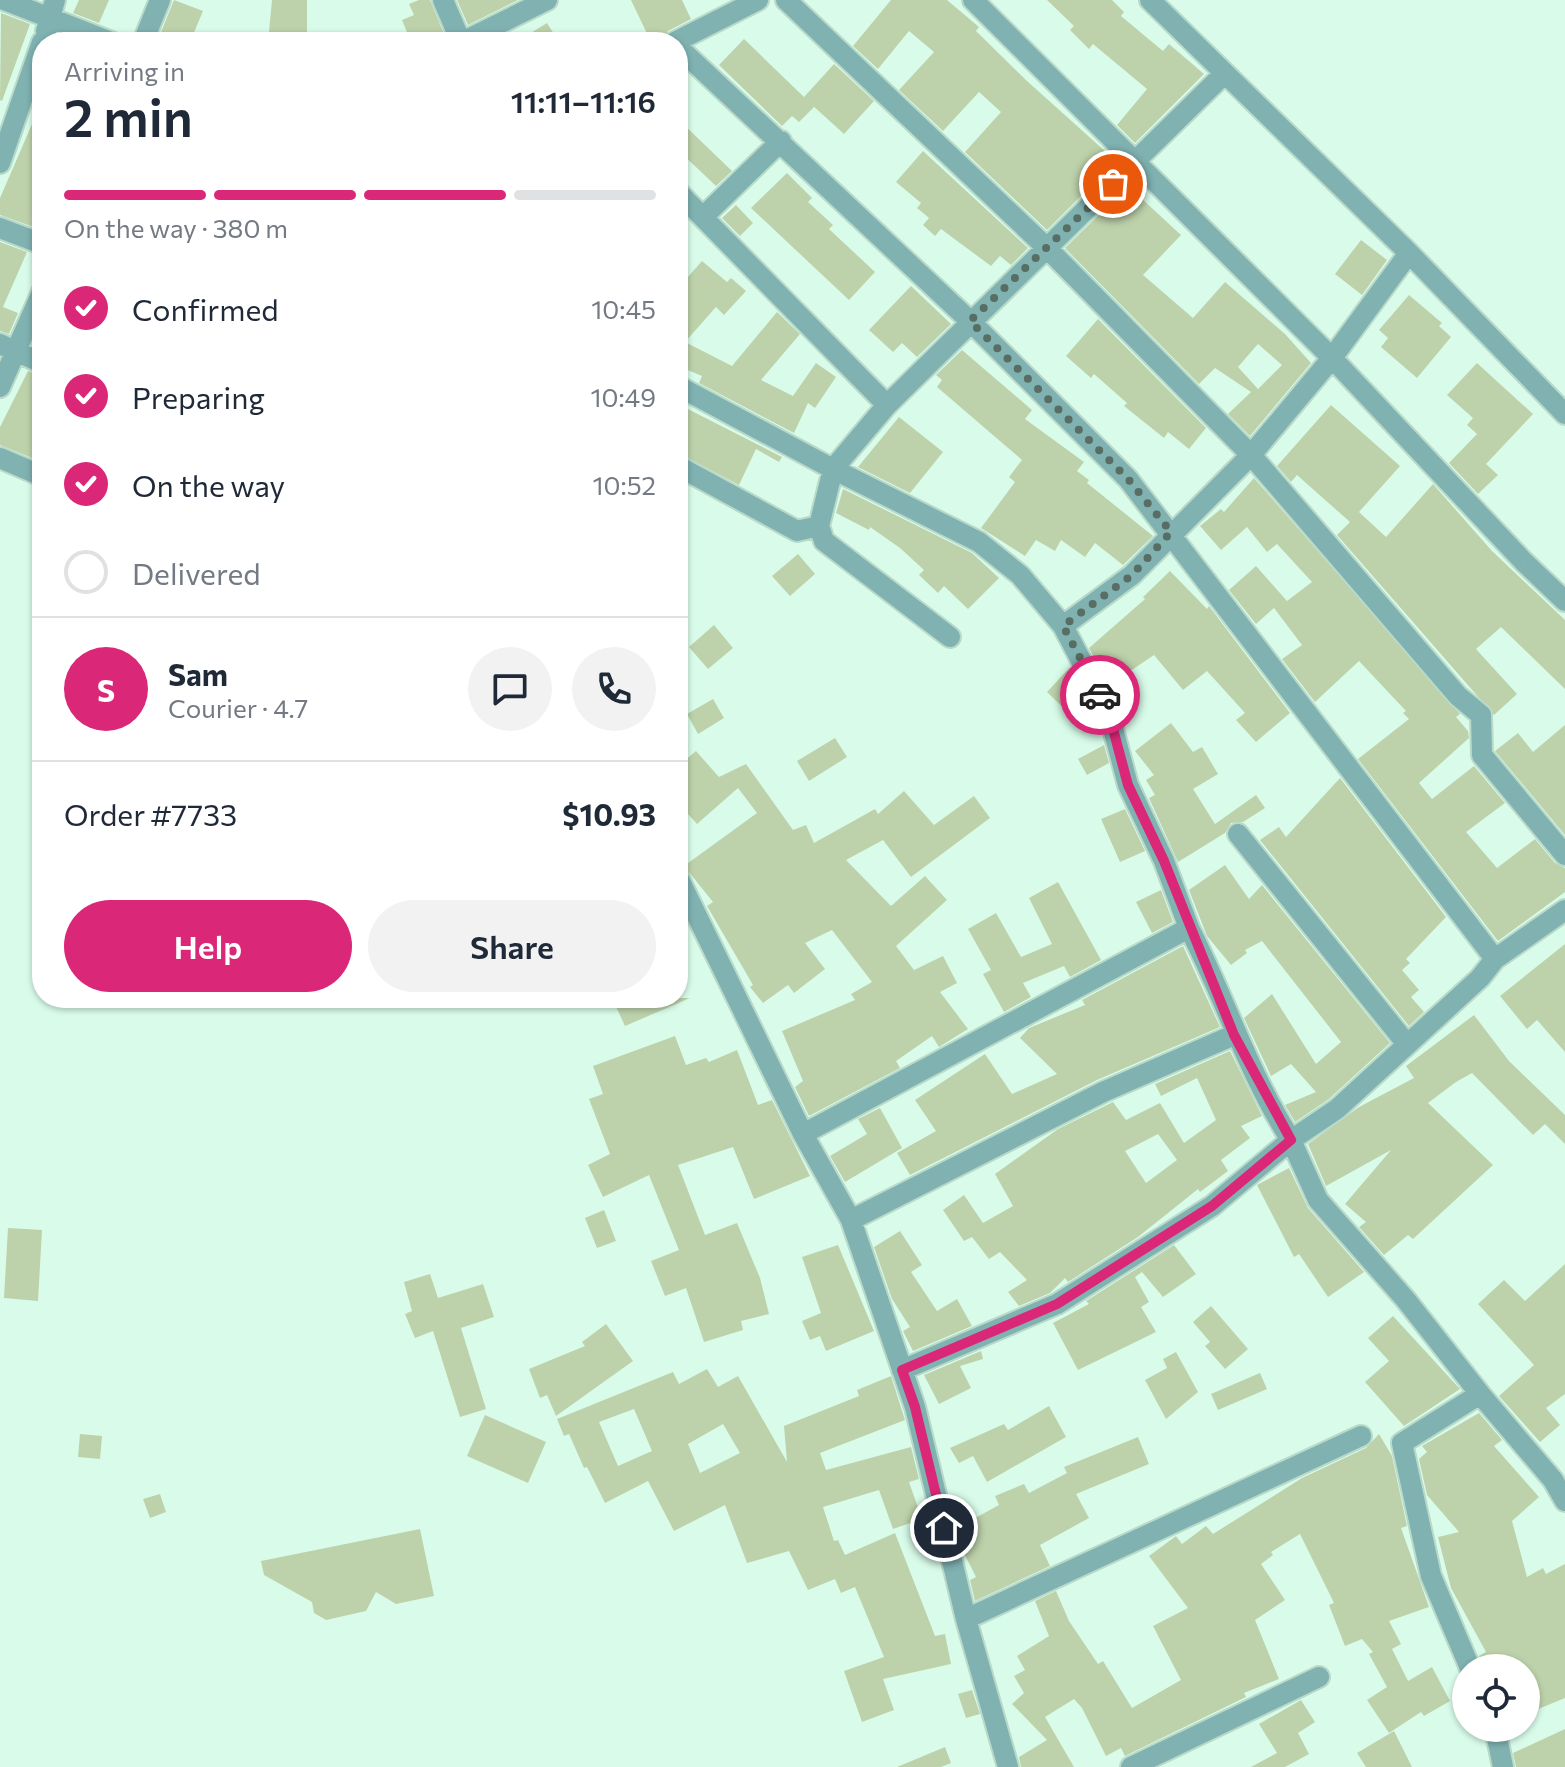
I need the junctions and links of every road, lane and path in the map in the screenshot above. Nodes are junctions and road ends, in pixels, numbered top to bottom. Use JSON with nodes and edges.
{"nodes":[{"id":1,"x":4,"y":0,"type":"edge"},
{"id":2,"x":160,"y":0,"type":"edge"},
{"id":3,"x":443,"y":0,"type":"edge"},
{"id":4,"x":547,"y":0,"type":"edge"},
{"id":5,"x":758,"y":0,"type":"edge"},
{"id":6,"x":786,"y":0,"type":"edge"},
{"id":7,"x":973,"y":0,"type":"edge"},
{"id":8,"x":1150,"y":0,"type":"edge"},
{"id":9,"x":52,"y":9,"type":"edge"},
{"id":10,"x":45,"y":32,"type":"edge"},
{"id":11,"x":93,"y":32,"type":"edge"},
{"id":12,"x":147,"y":32,"type":"edge"},
{"id":13,"x":457,"y":32,"type":"edge"},
{"id":14,"x":482,"y":32,"type":"edge"},
{"id":15,"x":688,"y":38,"type":"edge"},
{"id":16,"x":688,"y":54,"type":"edge"},
{"id":17,"x":32,"y":66,"type":"edge"},
{"id":18,"x":1224,"y":74,"type":"junction"},
{"id":19,"x":8,"y":122,"type":"edge"},
{"id":20,"x":781,"y":141,"type":"junction"},
{"id":21,"x":1134,"y":162,"type":"junction"},
{"id":22,"x":0,"y":163,"type":"edge"},
{"id":23,"x":688,"y":202,"type":"edge"},
{"id":24,"x":703,"y":217,"type":"junction"},
{"id":25,"x":0,"y":228,"type":"edge"},
{"id":26,"x":32,"y":240,"type":"edge"},
{"id":27,"x":1048,"y":249,"type":"junction"},
{"id":28,"x":1409,"y":253,"type":"junction"},
{"id":29,"x":32,"y":308,"type":"edge"},
{"id":30,"x":970,"y":321,"type":"junction"},
{"id":31,"x":8,"y":348,"type":"edge"},
{"id":32,"x":1332,"y":358,"type":"junction"},
{"id":33,"x":32,"y":359,"type":"edge"},
{"id":34,"x":0,"y":387,"type":"edge"},
{"id":35,"x":688,"y":391,"type":"edge"},
{"id":36,"x":887,"y":405,"type":"junction"},
{"id":37,"x":1565,"y":414,"type":"edge"},
{"id":38,"x":1251,"y":455,"type":"junction"},
{"id":39,"x":0,"y":458,"type":"edge"},
{"id":40,"x":833,"y":469,"type":"junction"},
{"id":41,"x":688,"y":471,"type":"edge"},
{"id":42,"x":32,"y":472,"type":"edge"},
{"id":43,"x":819,"y":526,"type":"junction"},
{"id":44,"x":1171,"y":532,"type":"junction"},
{"id":45,"x":1565,"y":601,"type":"edge"},
{"id":46,"x":1063,"y":626,"type":"junction"},
{"id":47,"x":950,"y":637,"type":"dead end"},
{"id":48,"x":1238,"y":834,"type":"dead end"},
{"id":49,"x":1565,"y":855,"type":"edge"},
{"id":50,"x":688,"y":898,"type":"edge"},
{"id":51,"x":1565,"y":910,"type":"edge"},
{"id":52,"x":1189,"y":928,"type":"junction"},
{"id":53,"x":1495,"y":959,"type":"junction"},
{"id":54,"x":1234,"y":1035,"type":"junction"},
{"id":55,"x":1406,"y":1043,"type":"junction"},
{"id":56,"x":803,"y":1134,"type":"junction"},
{"id":57,"x":1291,"y":1140,"type":"junction"},
{"id":58,"x":851,"y":1220,"type":"junction"},
{"id":59,"x":902,"y":1370,"type":"junction"},
{"id":60,"x":1480,"y":1394,"type":"junction"},
{"id":61,"x":1361,"y":1436,"type":"dead end"},
{"id":62,"x":1565,"y":1501,"type":"edge"},
{"id":63,"x":966,"y":1619,"type":"junction"},
{"id":64,"x":1464,"y":1654,"type":"edge"},
{"id":65,"x":1319,"y":1677,"type":"dead end"},
{"id":66,"x":1498,"y":1742,"type":"edge"},
{"id":67,"x":1008,"y":1767,"type":"edge"},
{"id":68,"x":1131,"y":1767,"type":"edge"},
{"id":69,"x":1503,"y":1767,"type":"edge"}],
"edges":[{"from":1,"to":9,"type":"street"},
{"from":2,"to":12,"type":"street"},
{"from":3,"to":13,"type":"street"},
{"from":4,"to":14,"type":"street"},
{"from":5,"to":15,"type":"street"},
{"from":6,"to":27,"type":"street"},
{"from":7,"to":21,"type":"street"},
{"from":8,"to":18,"type":"street"},
{"from":9,"to":10,"type":"street"},
{"from":9,"to":11,"type":"street"},
{"from":16,"to":20,"type":"street"},
{"from":17,"to":19,"type":"street"},
{"from":18,"to":21,"type":"street"},
{"from":18,"to":28,"type":"street"},
{"from":19,"to":22,"type":"street"},
{"from":20,"to":24,"type":"street"},
{"from":20,"to":30,"type":"street"},
{"from":21,"to":27,"type":"street"},
{"from":21,"to":32,"type":"street"},
{"from":23,"to":24,"type":"street"},
{"from":24,"to":36,"type":"street"},
{"from":25,"to":26,"type":"street"},
{"from":27,"to":30,"type":"street"},
{"from":27,"to":38,"type":"street"},
{"from":28,"to":32,"type":"street"},
{"from":28,"to":37,"type":"street"},
{"from":29,"to":31,"type":"street"},
{"from":30,"to":36,"type":"street"},
{"from":30,"to":44,"type":"street"},
{"from":31,"to":33,"type":"street"},
{"from":31,"to":34,"type":"street"},
{"from":32,"to":38,"type":"street"},
{"from":32,"to":45,"type":"street"},
{"from":35,"to":40,"type":"street"},
{"from":36,"to":40,"type":"street"},
{"from":38,"to":44,"type":"street"},
{"from":38,"to":49,"type":"street"},
{"from":39,"to":42,"type":"street"},
{"from":40,"to":43,"type":"street"},
{"from":40,"to":46,"type":"street"},
{"from":41,"to":43,"type":"street"},
{"from":43,"to":47,"type":"street"},
{"from":44,"to":46,"type":"street"},
{"from":44,"to":53,"type":"street"},
{"from":46,"to":52,"type":"street"},
{"from":48,"to":55,"type":"street"},
{"from":50,"to":56,"type":"street"},
{"from":51,"to":53,"type":"street"},
{"from":52,"to":54,"type":"street"},
{"from":52,"to":56,"type":"street"},
{"from":53,"to":55,"type":"street"},
{"from":54,"to":57,"type":"street"},
{"from":54,"to":58,"type":"street"},
{"from":55,"to":57,"type":"street"},
{"from":56,"to":58,"type":"street"},
{"from":57,"to":59,"type":"street"},
{"from":57,"to":60,"type":"street"},
{"from":58,"to":59,"type":"street"},
{"from":59,"to":63,"type":"street"},
{"from":60,"to":62,"type":"street"},
{"from":60,"to":64,"type":"street"},
{"from":61,"to":63,"type":"street"},
{"from":63,"to":67,"type":"street"},
{"from":65,"to":68,"type":"street"},
{"from":66,"to":69,"type":"street"}]}
